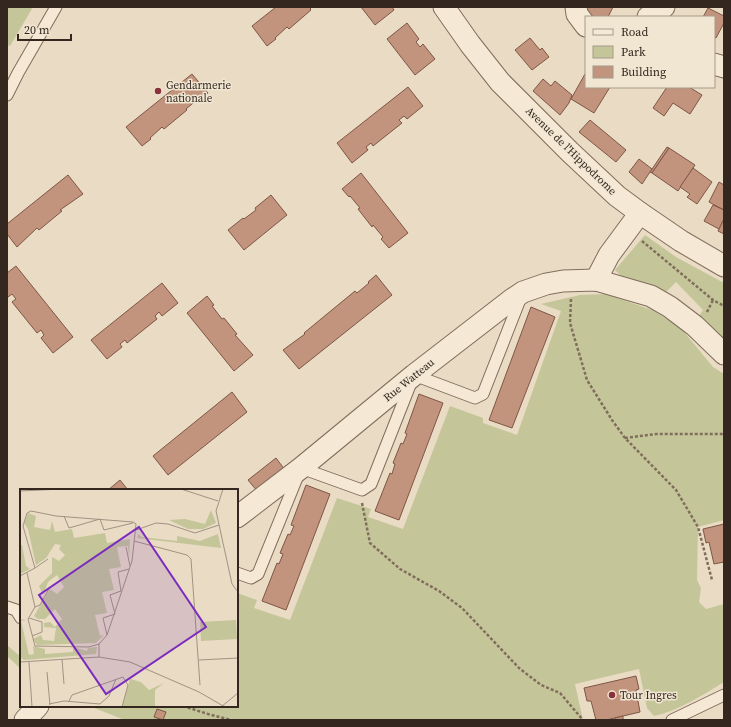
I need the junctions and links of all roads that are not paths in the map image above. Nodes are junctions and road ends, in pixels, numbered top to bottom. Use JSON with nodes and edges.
{"nodes":[{"id":1,"x":56,"y":7,"type":"edge"},
{"id":2,"x":444,"y":7,"type":"edge"},
{"id":3,"x":576,"y":7,"type":"edge"},
{"id":4,"x":664,"y":7,"type":"edge"},
{"id":5,"x":650,"y":16,"type":"edge"},
{"id":6,"x":585,"y":25,"type":"edge"},
{"id":7,"x":7,"y":95,"type":"edge"},
{"id":8,"x":640,"y":213,"type":"junction"},
{"id":9,"x":724,"y":266,"type":"edge"},
{"id":10,"x":596,"y":280,"type":"junction"},
{"id":11,"x":523,"y":292,"type":"junction"},
{"id":12,"x":724,"y":354,"type":"edge"},
{"id":13,"x":414,"y":375,"type":"junction"},
{"id":14,"x":301,"y":468,"type":"junction"},
{"id":15,"x":238,"y":516,"type":"edge"},
{"id":16,"x":238,"y":573,"type":"edge"},
{"id":17,"x":7,"y":607,"type":"edge"},
{"id":18,"x":20,"y":616,"type":"edge"},
{"id":19,"x":724,"y":695,"type":"edge"},
{"id":20,"x":37,"y":707,"type":"edge"},
{"id":21,"x":7,"y":719,"type":"edge"},
{"id":22,"x":12,"y":720,"type":"edge"},
{"id":23,"x":25,"y":720,"type":"edge"},
{"id":24,"x":672,"y":720,"type":"edge"}],
"edges":[{"from":1,"to":7,"type":"lane"},
{"from":2,"to":8,"type":"street","name":"Avenue de l'Hippodrome"},
{"from":3,"to":6,"type":"street"},
{"from":4,"to":5,"type":"street"},
{"from":8,"to":9,"type":"street","name":"Avenue de l'Hippodrome"},
{"from":8,"to":10,"type":"street"},
{"from":10,"to":11,"type":"street","name":"Rue Watteau"},
{"from":10,"to":12,"type":"street","name":"Rue Watteau"},
{"from":11,"to":13,"type":"street","name":"Rue Watteau"},
{"from":11,"to":13,"type":"lane"},
{"from":13,"to":14,"type":"street","name":"Rue Watteau"},
{"from":13,"to":14,"type":"lane"},
{"from":14,"to":15,"type":"street","name":"Rue Watteau"},
{"from":14,"to":16,"type":"lane"},
{"from":17,"to":18,"type":"lane"},
{"from":19,"to":24,"type":"lane"},
{"from":20,"to":23,"type":"street"},
{"from":21,"to":22,"type":"street"}]}
